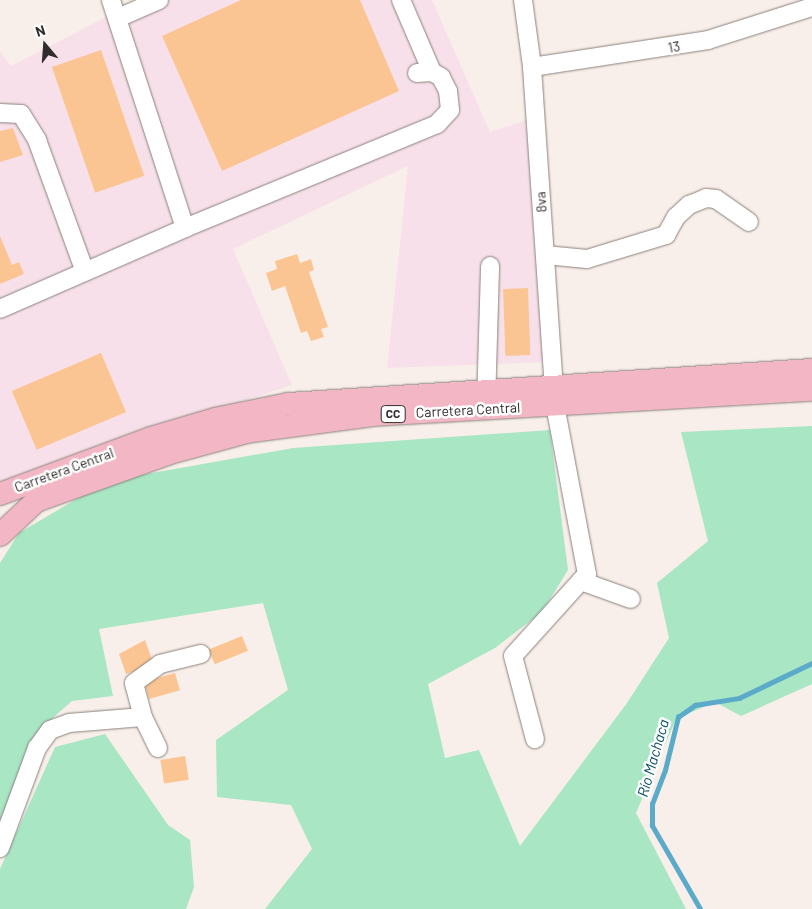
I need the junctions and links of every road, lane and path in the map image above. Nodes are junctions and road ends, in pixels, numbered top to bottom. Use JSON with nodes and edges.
{"nodes":[{"id":1,"x":111,"y":0,"type":"edge"},
{"id":2,"x":159,"y":0,"type":"edge"},
{"id":3,"x":401,"y":0,"type":"edge"},
{"id":4,"x":523,"y":0,"type":"edge"},
{"id":5,"x":788,"y":7,"type":"edge"},
{"id":6,"x":812,"y":7,"type":"edge"},
{"id":7,"x":118,"y":18,"type":"junction"},
{"id":8,"x":532,"y":67,"type":"junction"},
{"id":9,"x":0,"y":113,"type":"edge"},
{"id":10,"x":749,"y":222,"type":"dead end"},
{"id":11,"x":185,"y":228,"type":"junction"},
{"id":12,"x":545,"y":255,"type":"junction"},
{"id":13,"x":490,"y":266,"type":"dead end"},
{"id":14,"x":85,"y":272,"type":"junction"},
{"id":15,"x":0,"y":309,"type":"edge"},
{"id":16,"x":812,"y":370,"type":"edge"},
{"id":17,"x":812,"y":390,"type":"edge"},
{"id":18,"x":554,"y":395,"type":"junction"},
{"id":19,"x":486,"y":399,"type":"junction"},
{"id":20,"x":0,"y":494,"type":"edge"},
{"id":21,"x":0,"y":535,"type":"edge"},
{"id":22,"x":581,"y":581,"type":"junction"},
{"id":23,"x":631,"y":600,"type":"dead end"},
{"id":24,"x":201,"y":654,"type":"dead end"},
{"id":25,"x":143,"y":717,"type":"junction"},
{"id":26,"x":535,"y":739,"type":"dead end"},
{"id":27,"x":158,"y":748,"type":"dead end"},
{"id":28,"x":0,"y":848,"type":"edge"}],
"edges":[{"from":1,"to":7,"type":"street"},
{"from":2,"to":7,"type":"street"},
{"from":3,"to":11,"type":"street"},
{"from":4,"to":8,"type":"street","name":"8va"},
{"from":5,"to":6,"type":"street","name":"13"},
{"from":5,"to":8,"type":"street","name":"13"},
{"from":7,"to":11,"type":"street"},
{"from":8,"to":12,"type":"street","name":"8va"},
{"from":9,"to":14,"type":"street"},
{"from":10,"to":12,"type":"street"},
{"from":11,"to":14,"type":"street"},
{"from":12,"to":18,"type":"street","name":"8va"},
{"from":13,"to":19,"type":"street"},
{"from":14,"to":15,"type":"street"},
{"from":16,"to":18,"type":"main road","name":"Carretera Central","number":"CC"},
{"from":17,"to":18,"type":"main road","name":"Carretera Central","number":"CC"},
{"from":18,"to":19,"type":"main road","name":"Carretera Central","number":"CC"},
{"from":18,"to":22,"type":"street","name":"8va"},
{"from":19,"to":20,"type":"main road","name":"Carretera Central","number":"CC"},
{"from":19,"to":21,"type":"main road","name":"Carretera Central","number":"CC"},
{"from":22,"to":23,"type":"street"},
{"from":22,"to":26,"type":"street"},
{"from":24,"to":25,"type":"street"},
{"from":25,"to":27,"type":"street"},
{"from":25,"to":28,"type":"street"}]}
